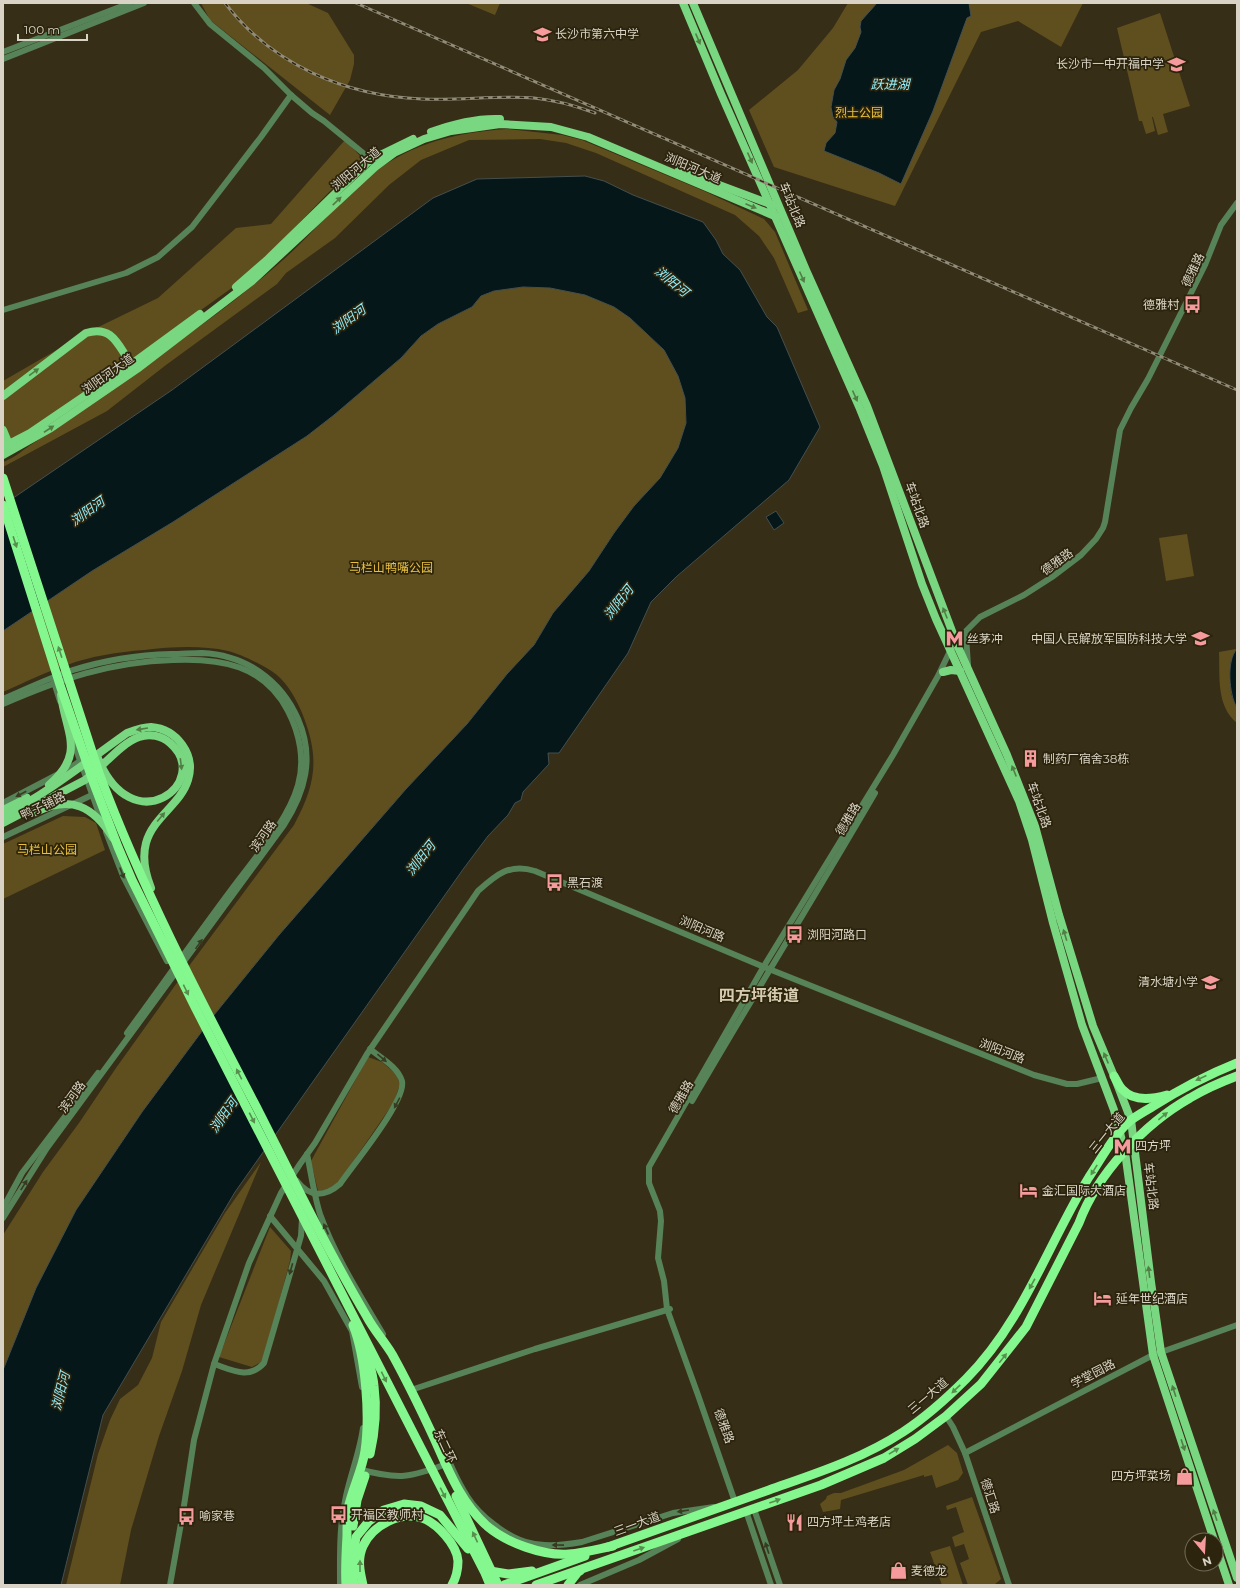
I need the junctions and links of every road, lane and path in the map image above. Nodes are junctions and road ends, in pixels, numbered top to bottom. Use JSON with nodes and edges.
{"nodes":[{"id":1,"x":130,"y":3,"type":"edge"},
{"id":2,"x":144,"y":3,"type":"edge"},
{"id":3,"x":194,"y":3,"type":"edge"},
{"id":4,"x":683,"y":3,"type":"edge"},
{"id":5,"x":693,"y":3,"type":"edge"},
{"id":6,"x":3,"y":52,"type":"edge"},
{"id":7,"x":3,"y":58,"type":"edge"},
{"id":8,"x":291,"y":95,"type":"junction"},
{"id":9,"x":372,"y":164,"type":"junction"},
{"id":10,"x":770,"y":203,"type":"junction"},
{"id":11,"x":1237,"y":203,"type":"edge"},
{"id":12,"x":1237,"y":207,"type":"edge"},
{"id":13,"x":781,"y":209,"type":"junction"},
{"id":14,"x":775,"y":216,"type":"junction"},
{"id":15,"x":787,"y":223,"type":"junction"},
{"id":16,"x":3,"y":310,"type":"edge"},
{"id":17,"x":134,"y":366,"type":"junction"},
{"id":18,"x":3,"y":396,"type":"edge"},
{"id":19,"x":3,"y":430,"type":"edge"},
{"id":20,"x":8,"y":447,"type":"edge"},
{"id":21,"x":3,"y":455,"type":"edge"},
{"id":22,"x":3,"y":478,"type":"edge"},
{"id":23,"x":3,"y":505,"type":"edge"},
{"id":24,"x":966,"y":636,"type":"junction"},
{"id":25,"x":954,"y":649,"type":"junction"},
{"id":26,"x":968,"y":669,"type":"junction"},
{"id":27,"x":960,"y":671,"type":"junction"},
{"id":28,"x":943,"y":672,"type":"junction"},
{"id":29,"x":58,"y":680,"type":"junction"},
{"id":30,"x":72,"y":688,"type":"junction"},
{"id":31,"x":3,"y":699,"type":"edge"},
{"id":32,"x":3,"y":704,"type":"edge"},
{"id":33,"x":80,"y":761,"type":"junction"},
{"id":34,"x":92,"y":795,"type":"junction"},
{"id":35,"x":3,"y":803,"type":"edge"},
{"id":36,"x":3,"y":810,"type":"edge"},
{"id":37,"x":3,"y":816,"type":"edge"},
{"id":38,"x":3,"y":823,"type":"edge"},
{"id":39,"x":3,"y":829,"type":"edge"},
{"id":40,"x":3,"y":837,"type":"edge"},
{"id":41,"x":118,"y":847,"type":"junction"},
{"id":42,"x":165,"y":930,"type":"junction"},
{"id":43,"x":179,"y":965,"type":"junction"},
{"id":44,"x":767,"y":968,"type":"junction"},
{"id":45,"x":173,"y":973,"type":"junction"},
{"id":46,"x":370,"y":1049,"type":"junction"},
{"id":47,"x":1237,"y":1062,"type":"edge"},
{"id":48,"x":1114,"y":1076,"type":"junction"},
{"id":49,"x":1237,"y":1076,"type":"edge"},
{"id":50,"x":1102,"y":1078,"type":"junction"},
{"id":51,"x":1172,"y":1094,"type":"junction"},
{"id":52,"x":1131,"y":1120,"type":"junction"},
{"id":53,"x":1120,"y":1132,"type":"junction"},
{"id":54,"x":1134,"y":1142,"type":"junction"},
{"id":55,"x":1125,"y":1152,"type":"junction"},
{"id":56,"x":307,"y":1154,"type":"junction"},
{"id":57,"x":289,"y":1170,"type":"junction"},
{"id":58,"x":3,"y":1208,"type":"edge"},
{"id":59,"x":270,"y":1216,"type":"junction"},
{"id":60,"x":302,"y":1217,"type":"junction"},
{"id":61,"x":3,"y":1218,"type":"edge"},
{"id":62,"x":318,"y":1247,"type":"junction"},
{"id":63,"x":668,"y":1309,"type":"junction"},
{"id":64,"x":368,"y":1319,"type":"junction"},
{"id":65,"x":1237,"y":1325,"type":"edge"},
{"id":66,"x":360,"y":1330,"type":"junction"},
{"id":67,"x":1157,"y":1354,"type":"junction"},
{"id":68,"x":214,"y":1364,"type":"junction"},
{"id":69,"x":414,"y":1389,"type":"junction"},
{"id":70,"x":946,"y":1416,"type":"junction"},
{"id":71,"x":964,"y":1453,"type":"junction"},
{"id":72,"x":860,"y":1455,"type":"junction"},
{"id":73,"x":450,"y":1463,"type":"junction"},
{"id":74,"x":866,"y":1466,"type":"junction"},
{"id":75,"x":354,"y":1468,"type":"junction"},
{"id":76,"x":737,"y":1501,"type":"junction"},
{"id":77,"x":721,"y":1507,"type":"junction"},
{"id":78,"x":750,"y":1510,"type":"junction"},
{"id":79,"x":691,"y":1531,"type":"junction"},
{"id":80,"x":1212,"y":1532,"type":"edge"},
{"id":81,"x":613,"y":1546,"type":"junction"},
{"id":82,"x":625,"y":1554,"type":"junction"},
{"id":83,"x":350,"y":1568,"type":"junction"},
{"id":84,"x":549,"y":1569,"type":"junction"},
{"id":85,"x":1224,"y":1570,"type":"edge"},
{"id":86,"x":1237,"y":1578,"type":"edge"},
{"id":87,"x":351,"y":1584,"type":"edge"},
{"id":88,"x":170,"y":1585,"type":"edge"},
{"id":89,"x":340,"y":1585,"type":"edge"},
{"id":90,"x":363,"y":1585,"type":"edge"},
{"id":91,"x":452,"y":1585,"type":"edge"},
{"id":92,"x":490,"y":1585,"type":"edge"},
{"id":93,"x":498,"y":1585,"type":"edge"},
{"id":94,"x":504,"y":1585,"type":"edge"},
{"id":95,"x":536,"y":1585,"type":"edge"},
{"id":96,"x":568,"y":1585,"type":"edge"},
{"id":97,"x":580,"y":1585,"type":"edge"},
{"id":98,"x":772,"y":1585,"type":"edge"},
{"id":99,"x":780,"y":1585,"type":"edge"},
{"id":100,"x":1008,"y":1585,"type":"edge"},
{"id":101,"x":1229,"y":1585,"type":"edge"}],
"edges":[{"from":1,"to":6,"type":"street"},
{"from":2,"to":7,"type":"street"},
{"from":3,"to":8,"type":"street"},
{"from":4,"to":10,"type":"main road","name":"车站北路","one_way":true},
{"from":5,"to":13,"type":"main road","name":"车站北路"},
{"from":8,"to":9,"type":"street"},
{"from":8,"to":16,"type":"street"},
{"from":9,"to":10,"type":"main road","name":"浏阳河大道"},
{"from":9,"to":14,"type":"main road","name":"浏阳河大道","one_way":true},
{"from":9,"to":17,"type":"main road","name":"浏阳河大道"},
{"from":10,"to":13,"type":"main road","name":"浏阳河大道"},
{"from":10,"to":14,"type":"main road","name":"车站北路"},
{"from":11,"to":25,"type":"street","name":"德雅路"},
{"from":12,"to":24,"type":"street","name":"德雅路"},
{"from":13,"to":15,"type":"main road","name":"车站北路"},
{"from":14,"to":15,"type":"main road","name":"浏阳河大道"},
{"from":14,"to":25,"type":"main road","name":"车站北路","one_way":true},
{"from":25,"to":15,"type":"main road","name":"车站北路","one_way":true},
{"from":18,"to":17,"type":"main road","one_way":true},
{"from":17,"to":20,"type":"main road","name":"浏阳河大道"},
{"from":19,"to":20,"type":"main road"},
{"from":20,"to":21,"type":"main road","name":"浏阳河大道"},
{"from":30,"to":22,"type":"highway","one_way":true},
{"from":23,"to":29,"type":"highway","one_way":true},
{"from":24,"to":25,"type":"street","name":"德雅路"},
{"from":24,"to":26,"type":"street"},
{"from":25,"to":26,"type":"main road","name":"车站北路"},
{"from":25,"to":27,"type":"main road","name":"车站北路"},
{"from":25,"to":28,"type":"street","name":"德雅路"},
{"from":25,"to":44,"type":"street","name":"德雅路"},
{"from":48,"to":26,"type":"main road","name":"车站北路","one_way":true},
{"from":27,"to":28,"type":"main road"},
{"from":27,"to":50,"type":"main road","name":"车站北路"},
{"from":28,"to":44,"type":"street","name":"德雅路"},
{"from":29,"to":31,"type":"street","name":"滨河路"},
{"from":29,"to":32,"type":"street","name":"滨河路"},
{"from":29,"to":33,"type":"street"},
{"from":29,"to":36,"type":"main road"},
{"from":29,"to":41,"type":"highway"},
{"from":29,"to":43,"type":"street"},
{"from":29,"to":43,"type":"street","name":"滨河路"},
{"from":38,"to":30,"type":"main road","one_way":true},
{"from":30,"to":42,"type":"highway"},
{"from":33,"to":34,"type":"street"},
{"from":33,"to":35,"type":"street","name":"鸭子铺路","one_way":true},
{"from":34,"to":40,"type":"street","name":"鸭子铺路"},
{"from":34,"to":45,"type":"street","one_way":true},
{"from":42,"to":37,"type":"main road","one_way":true},
{"from":39,"to":41,"type":"main road"},
{"from":41,"to":60,"type":"highway","one_way":true},
{"from":57,"to":42,"type":"highway","one_way":true},
{"from":43,"to":45,"type":"street","name":"滨河路"},
{"from":44,"to":46,"type":"street","name":"浏阳河路"},
{"from":44,"to":50,"type":"street","name":"浏阳河路"},
{"from":44,"to":63,"type":"street","name":"德雅路"},
{"from":44,"to":63,"type":"street","name":"德雅路"},
{"from":45,"to":58,"type":"street","name":"滨河路"},
{"from":61,"to":45,"type":"street","name":"滨河路","one_way":true},
{"from":46,"to":56,"type":"street","name":"浏阳河路"},
{"from":46,"to":57,"type":"street","one_way":true},
{"from":47,"to":51,"type":"highway","name":"三一大道","one_way":true},
{"from":48,"to":51,"type":"highway"},
{"from":48,"to":52,"type":"main road","name":"车站北路"},
{"from":54,"to":49,"type":"highway","name":"三一大道","one_way":true},
{"from":50,"to":53,"type":"main road","name":"车站北路"},
{"from":51,"to":52,"type":"highway","name":"三一大道"},
{"from":52,"to":53,"type":"highway","name":"三一大道"},
{"from":52,"to":54,"type":"main road","name":"车站北路"},
{"from":53,"to":55,"type":"main road","name":"车站北路"},
{"from":53,"to":72,"type":"highway","name":"三一大道","one_way":true},
{"from":54,"to":55,"type":"highway","name":"三一大道"},
{"from":67,"to":54,"type":"main road","name":"车站北路","one_way":true},
{"from":55,"to":67,"type":"main road","name":"车站北路"},
{"from":70,"to":55,"type":"highway","name":"三一大道","one_way":true},
{"from":56,"to":59,"type":"street","name":"浏阳河路"},
{"from":69,"to":56,"type":"street","one_way":true},
{"from":57,"to":64,"type":"highway"},
{"from":59,"to":68,"type":"street","name":"浏阳河路"},
{"from":59,"to":75,"type":"street"},
{"from":60,"to":62,"type":"highway"},
{"from":60,"to":68,"type":"street","one_way":true},
{"from":62,"to":66,"type":"highway"},
{"from":62,"to":87,"type":"highway"},
{"from":63,"to":69,"type":"street"},
{"from":63,"to":76,"type":"street","name":"德雅路"},
{"from":64,"to":81,"type":"highway"},
{"from":93,"to":64,"type":"highway","name":"东二环","one_way":true},
{"from":65,"to":67,"type":"street","name":"学堂园路"},
{"from":66,"to":83,"type":"highway"},
{"from":66,"to":92,"type":"highway","one_way":true},
{"from":67,"to":71,"type":"street","name":"学堂园路"},
{"from":67,"to":80,"type":"main road","name":"车站北路","one_way":true},
{"from":86,"to":67,"type":"main road","name":"车站北路","one_way":true},
{"from":68,"to":88,"type":"street","name":"浏阳河路"},
{"from":69,"to":73,"type":"street"},
{"from":70,"to":71,"type":"street","name":"德汇路"},
{"from":74,"to":70,"type":"highway","name":"三一大道","one_way":true},
{"from":71,"to":100,"type":"street","name":"德汇路"},
{"from":72,"to":74,"type":"highway"},
{"from":72,"to":76,"type":"highway","name":"三一大道"},
{"from":73,"to":75,"type":"street"},
{"from":77,"to":73,"type":"street","one_way":true},
{"from":78,"to":74,"type":"highway","name":"三一大道","one_way":true},
{"from":75,"to":89,"type":"street"},
{"from":76,"to":77,"type":"highway","name":"三一大道"},
{"from":77,"to":81,"type":"highway","name":"三一大道"},
{"from":78,"to":79,"type":"highway","name":"三一大道"},
{"from":78,"to":98,"type":"street"},
{"from":99,"to":78,"type":"street","one_way":true},
{"from":82,"to":79,"type":"highway","name":"三一大道","one_way":true},
{"from":79,"to":97,"type":"street"},
{"from":81,"to":84,"type":"highway","name":"三一大道"},
{"from":82,"to":95,"type":"highway","name":"三一大道"},
{"from":82,"to":96,"type":"highway"},
{"from":83,"to":84,"type":"highway"},
{"from":83,"to":87,"type":"highway"},
{"from":84,"to":94,"type":"highway","name":"三一大道"},
{"from":85,"to":101,"type":"main road"},
{"from":90,"to":91,"type":"highway","one_way":true}]}
